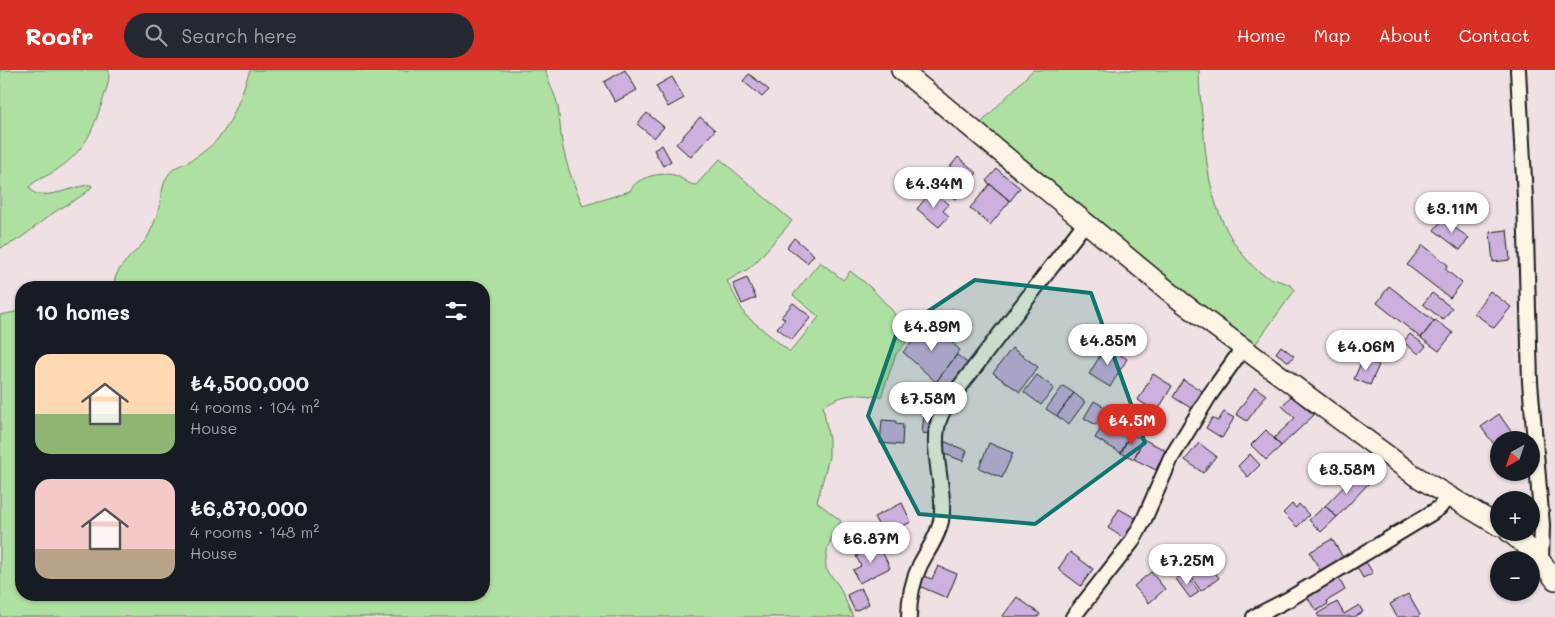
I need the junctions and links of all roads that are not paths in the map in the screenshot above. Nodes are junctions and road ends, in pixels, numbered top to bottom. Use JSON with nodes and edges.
{"nodes":[{"id":1,"x":901,"y":70,"type":"edge"},
{"id":2,"x":1518,"y":70,"type":"edge"},
{"id":3,"x":1085,"y":223,"type":"junction"},
{"id":4,"x":1242,"y":348,"type":"junction"},
{"id":5,"x":1449,"y":496,"type":"junction"},
{"id":6,"x":1490,"y":521,"type":"edge"},
{"id":7,"x":1548,"y":524,"type":"edge"},
{"id":8,"x":1520,"y":541,"type":"edge"},
{"id":9,"x":1541,"y":561,"type":"junction"},
{"id":10,"x":1555,"y":580,"type":"edge"},
{"id":11,"x":909,"y":617,"type":"edge"},
{"id":12,"x":1073,"y":617,"type":"edge"},
{"id":13,"x":1254,"y":617,"type":"edge"}],
"edges":[{"from":1,"to":3,"type":"street"},
{"from":2,"to":7,"type":"street"},
{"from":3,"to":4,"type":"street"},
{"from":3,"to":11,"type":"street"},
{"from":4,"to":5,"type":"street"},
{"from":4,"to":12,"type":"street"},
{"from":5,"to":6,"type":"street"},
{"from":5,"to":13,"type":"street"},
{"from":7,"to":9,"type":"street"},
{"from":8,"to":9,"type":"street"},
{"from":9,"to":10,"type":"street"}]}
